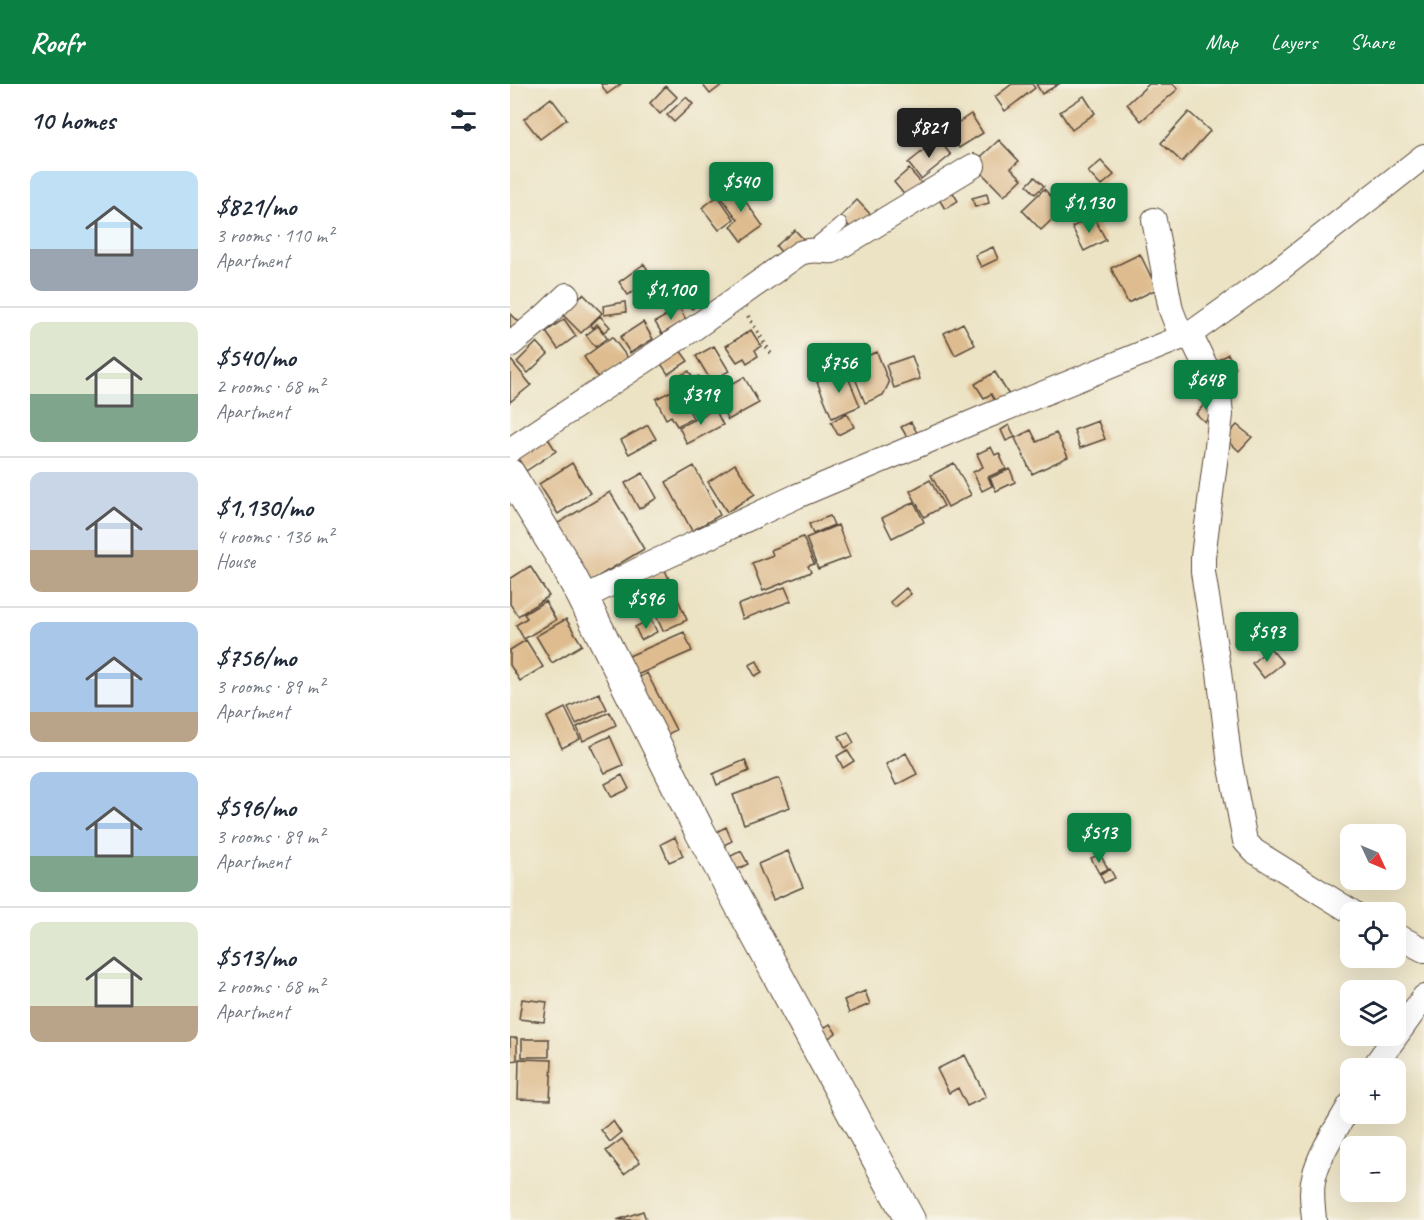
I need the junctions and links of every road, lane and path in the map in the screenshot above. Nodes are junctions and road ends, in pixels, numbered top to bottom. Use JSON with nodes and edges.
{"nodes":[{"id":1,"x":1424,"y":156,"type":"edge"},
{"id":2,"x":973,"y":166,"type":"dead end"},
{"id":3,"x":1154,"y":220,"type":"dead end"},
{"id":4,"x":841,"y":224,"type":"dead end"},
{"id":5,"x":810,"y":249,"type":"junction"},
{"id":6,"x":567,"y":295,"type":"dead end"},
{"id":7,"x":722,"y":308,"type":"junction"},
{"id":8,"x":1186,"y":336,"type":"junction"},
{"id":9,"x":510,"y":345,"type":"edge"},
{"id":10,"x":771,"y":354,"type":"dead end"},
{"id":11,"x":510,"y":450,"type":"edge"},
{"id":12,"x":510,"y":474,"type":"edge"},
{"id":13,"x":583,"y":598,"type":"junction"},
{"id":14,"x":1340,"y":905,"type":"edge"},
{"id":15,"x":1406,"y":941,"type":"edge"},
{"id":16,"x":1424,"y":950,"type":"edge"},
{"id":17,"x":1424,"y":997,"type":"edge"},
{"id":18,"x":1381,"y":1058,"type":"edge"},
{"id":19,"x":1340,"y":1124,"type":"edge"},
{"id":20,"x":910,"y":1220,"type":"edge"},
{"id":21,"x":1314,"y":1220,"type":"edge"}],
"edges":[{"from":1,"to":8,"type":"street"},
{"from":2,"to":5,"type":"street"},
{"from":3,"to":8,"type":"street"},
{"from":4,"to":5,"type":"lane"},
{"from":5,"to":7,"type":"street"},
{"from":6,"to":9,"type":"street"},
{"from":7,"to":10,"type":"path"},
{"from":7,"to":11,"type":"street"},
{"from":8,"to":13,"type":"street"},
{"from":8,"to":14,"type":"street"},
{"from":12,"to":13,"type":"street"},
{"from":13,"to":20,"type":"street"},
{"from":15,"to":16,"type":"street"},
{"from":17,"to":18,"type":"street"},
{"from":19,"to":21,"type":"street"}]}
